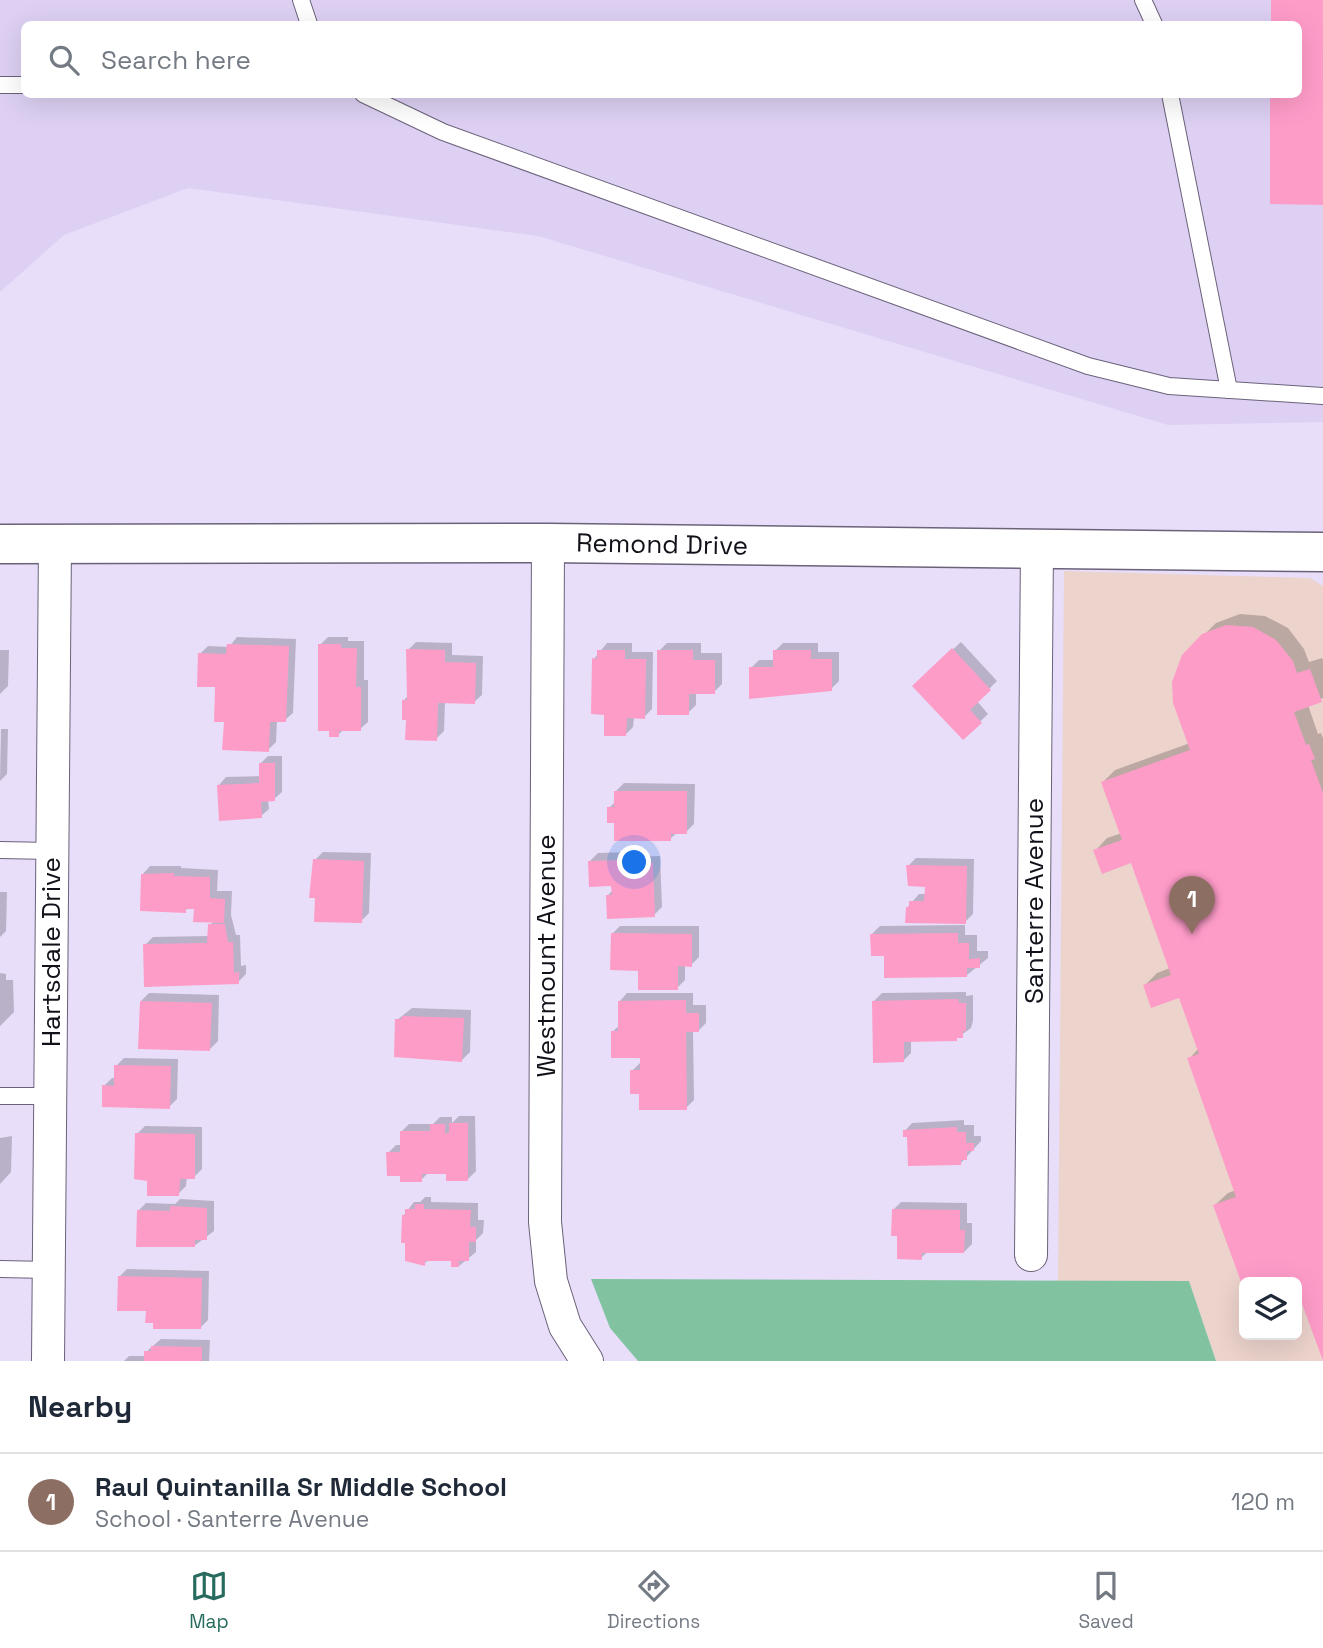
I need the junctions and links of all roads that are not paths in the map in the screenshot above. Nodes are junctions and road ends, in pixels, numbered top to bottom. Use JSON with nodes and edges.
{"nodes":[{"id":1,"x":300,"y":0,"type":"edge"},
{"id":2,"x":1143,"y":0,"type":"edge"},
{"id":3,"x":308,"y":21,"type":"edge"},
{"id":4,"x":1153,"y":21,"type":"edge"},
{"id":5,"x":0,"y":85,"type":"edge"},
{"id":6,"x":21,"y":85,"type":"edge"},
{"id":7,"x":371,"y":98,"type":"edge"},
{"id":8,"x":1171,"y":98,"type":"edge"},
{"id":9,"x":1229,"y":390,"type":"junction"},
{"id":10,"x":1323,"y":396,"type":"edge"},
{"id":11,"x":548,"y":543,"type":"junction"},
{"id":12,"x":0,"y":544,"type":"edge"},
{"id":13,"x":55,"y":544,"type":"junction"},
{"id":14,"x":1037,"y":547,"type":"junction"},
{"id":15,"x":1323,"y":552,"type":"edge"},
{"id":16,"x":0,"y":850,"type":"edge"},
{"id":17,"x":52,"y":851,"type":"junction"},
{"id":18,"x":0,"y":1096,"type":"edge"},
{"id":19,"x":50,"y":1096,"type":"junction"},
{"id":20,"x":1031,"y":1255,"type":"dead end"},
{"id":21,"x":0,"y":1269,"type":"edge"},
{"id":22,"x":49,"y":1270,"type":"junction"},
{"id":23,"x":48,"y":1361,"type":"edge"},
{"id":24,"x":587,"y":1361,"type":"edge"}],
"edges":[{"from":1,"to":3,"type":"lane"},
{"from":2,"to":4,"type":"lane"},
{"from":5,"to":6,"type":"lane"},
{"from":7,"to":9,"type":"lane"},
{"from":8,"to":9,"type":"lane"},
{"from":9,"to":10,"type":"lane"},
{"from":11,"to":13,"type":"street","name":"Remond Drive"},
{"from":11,"to":14,"type":"street","name":"Remond Drive"},
{"from":11,"to":24,"type":"street","name":"Westmount Avenue"},
{"from":12,"to":13,"type":"street","name":"Remond Drive"},
{"from":13,"to":17,"type":"street","name":"Hartsdale Drive"},
{"from":14,"to":15,"type":"street","name":"Remond Drive"},
{"from":14,"to":20,"type":"street","name":"Santerre Avenue"},
{"from":16,"to":17,"type":"lane"},
{"from":17,"to":19,"type":"street","name":"Hartsdale Drive"},
{"from":18,"to":19,"type":"lane"},
{"from":19,"to":22,"type":"street","name":"Hartsdale Drive"},
{"from":21,"to":22,"type":"lane"},
{"from":22,"to":23,"type":"street","name":"Hartsdale Drive"}]}
